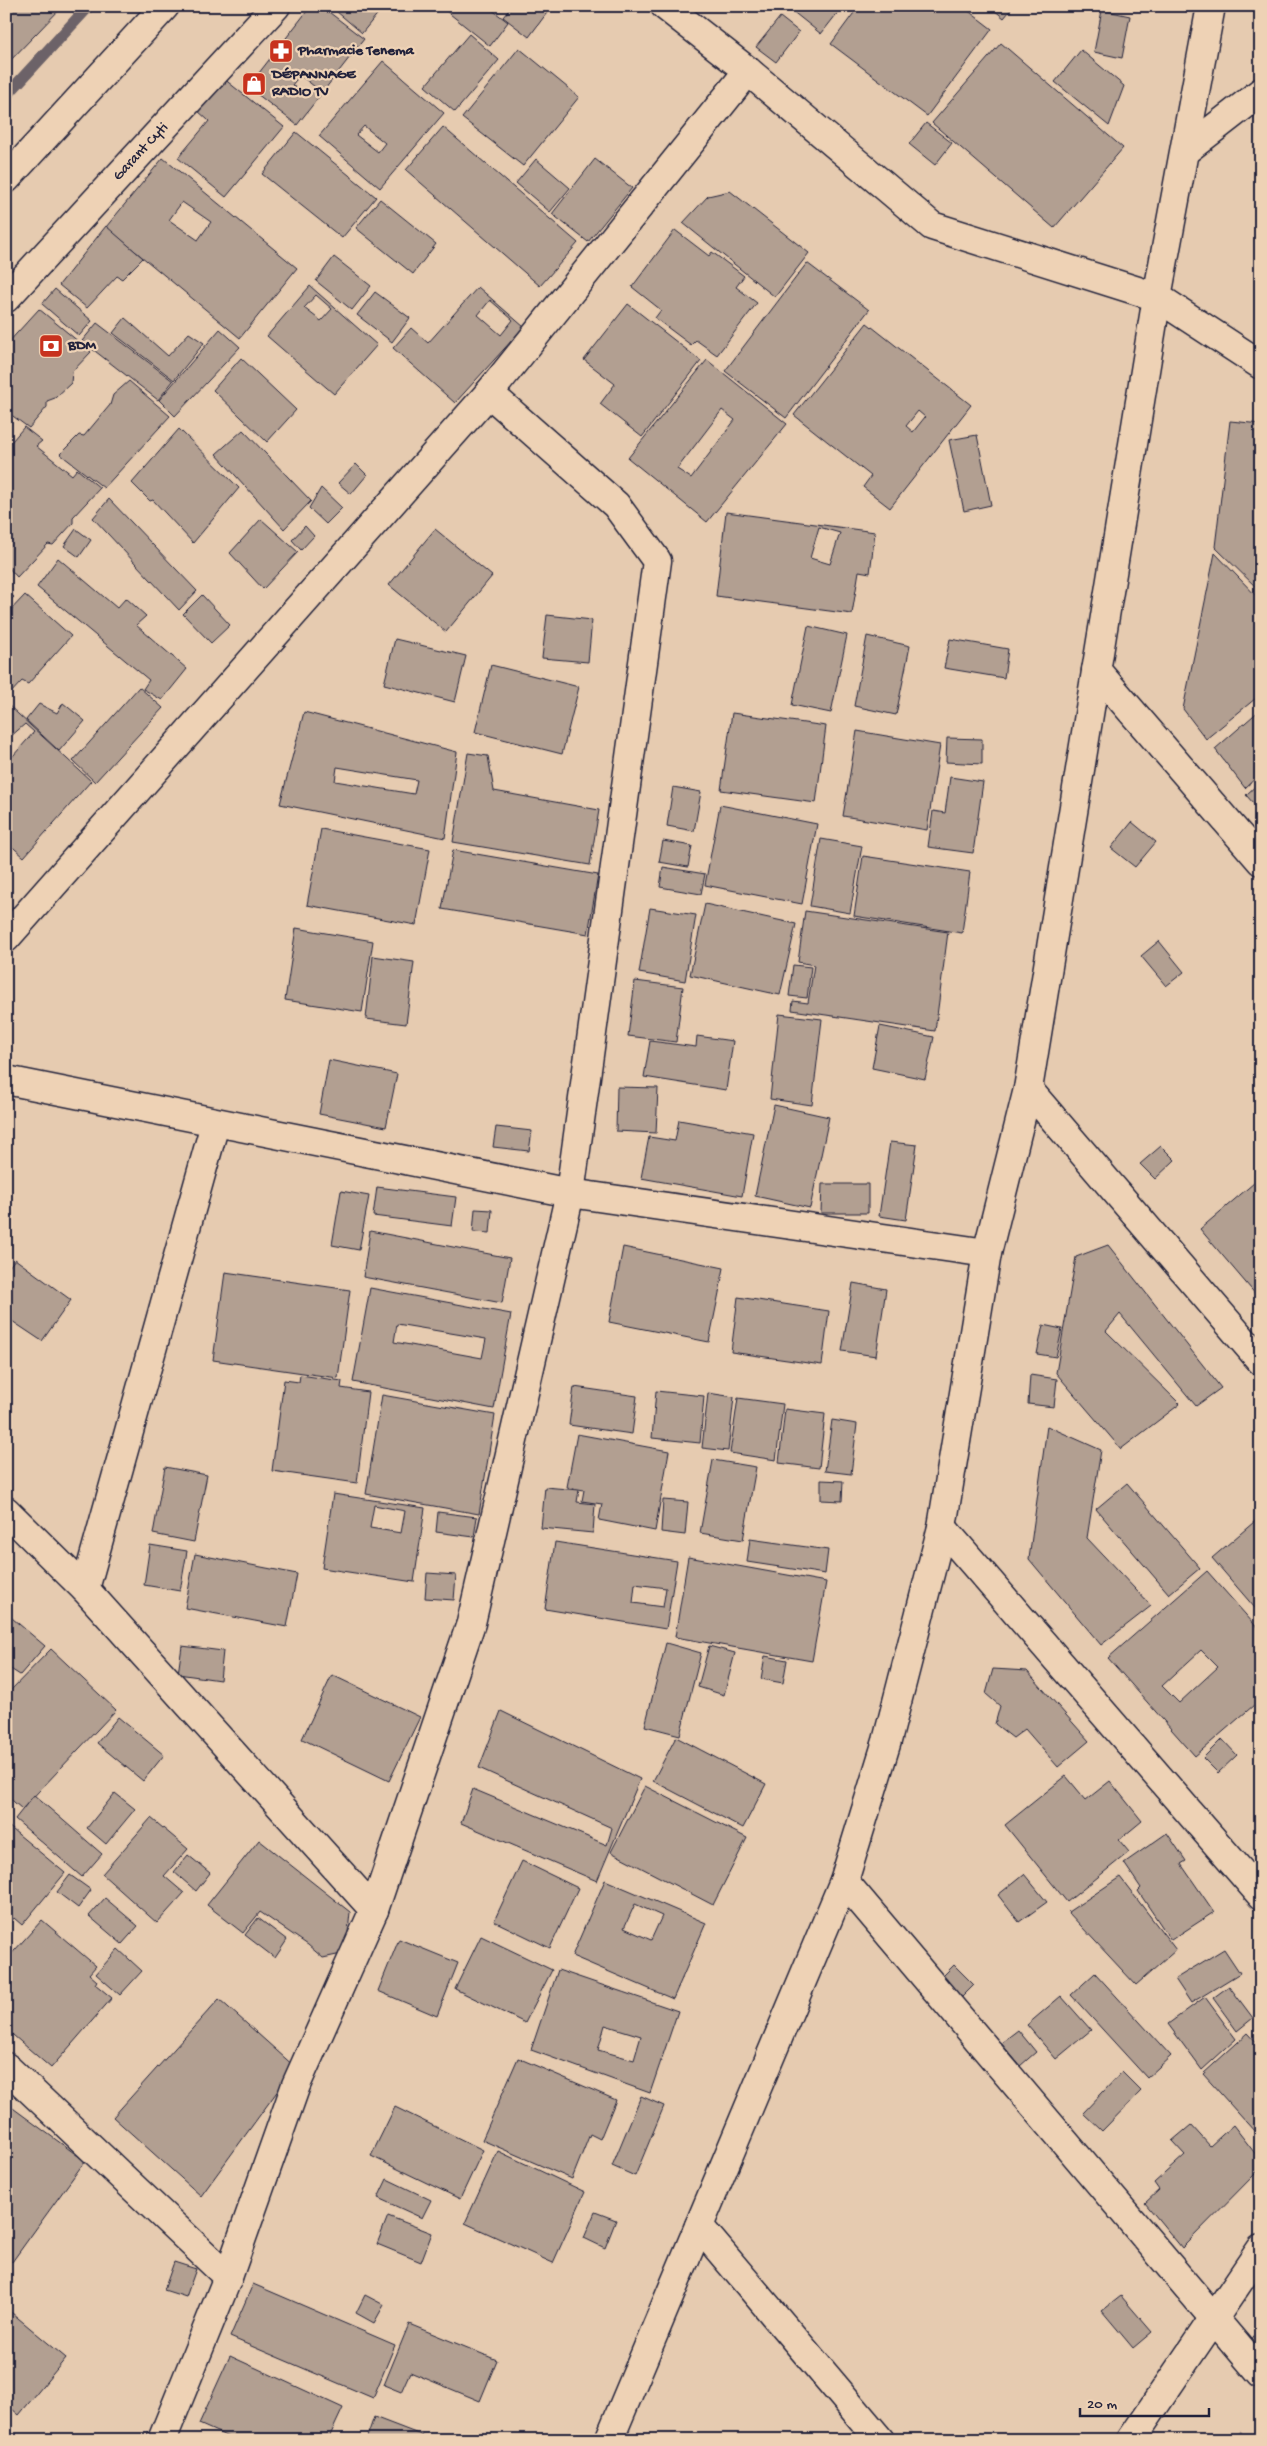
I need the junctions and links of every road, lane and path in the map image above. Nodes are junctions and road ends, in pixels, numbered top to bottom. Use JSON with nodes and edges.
{"nodes":[{"id":1,"x":165,"y":6,"type":"edge"},
{"id":2,"x":276,"y":6,"type":"edge"},
{"id":3,"x":665,"y":6,"type":"edge"},
{"id":4,"x":1211,"y":6,"type":"edge"},
{"id":5,"x":748,"y":71,"type":"junction"},
{"id":6,"x":1261,"y":92,"type":"edge"},
{"id":7,"x":1184,"y":151,"type":"junction"},
{"id":8,"x":6,"y":179,"type":"edge"},
{"id":9,"x":1157,"y":296,"type":"junction"},
{"id":10,"x":6,"y":298,"type":"edge"},
{"id":11,"x":1261,"y":365,"type":"edge"},
{"id":12,"x":489,"y":393,"type":"junction"},
{"id":13,"x":1096,"y":670,"type":"junction"},
{"id":14,"x":1261,"y":861,"type":"edge"},
{"id":15,"x":6,"y":938,"type":"edge"},
{"id":16,"x":6,"y":1080,"type":"edge"},
{"id":17,"x":1028,"y":1089,"type":"junction"},
{"id":18,"x":215,"y":1124,"type":"junction"},
{"id":19,"x":570,"y":1193,"type":"junction"},
{"id":20,"x":987,"y":1253,"type":"junction"},
{"id":21,"x":1261,"y":1361,"type":"edge"},
{"id":22,"x":6,"y":1511,"type":"edge"},
{"id":23,"x":942,"y":1527,"type":"junction"},
{"id":24,"x":85,"y":1588,"type":"junction"},
{"id":25,"x":844,"y":1881,"type":"junction"},
{"id":26,"x":1261,"y":1895,"type":"edge"},
{"id":27,"x":374,"y":1910,"type":"junction"},
{"id":28,"x":6,"y":2067,"type":"edge"},
{"id":29,"x":700,"y":2226,"type":"junction"},
{"id":30,"x":1261,"y":2249,"type":"edge"},
{"id":31,"x":228,"y":2277,"type":"junction"},
{"id":32,"x":1215,"y":2319,"type":"junction"},
{"id":33,"x":1261,"y":2374,"type":"edge"},
{"id":34,"x":162,"y":2440,"type":"edge"},
{"id":35,"x":609,"y":2440,"type":"edge"},
{"id":36,"x":880,"y":2440,"type":"edge"},
{"id":37,"x":1131,"y":2440,"type":"edge"}],
"edges":[{"from":1,"to":8,"type":"street"},
{"from":2,"to":10,"type":"street","name":"Garant Cyti"},
{"from":3,"to":5,"type":"street"},
{"from":4,"to":7,"type":"street"},
{"from":5,"to":9,"type":"street"},
{"from":5,"to":12,"type":"street"},
{"from":6,"to":7,"type":"street"},
{"from":7,"to":9,"type":"street"},
{"from":9,"to":11,"type":"street"},
{"from":9,"to":13,"type":"street"},
{"from":12,"to":15,"type":"street"},
{"from":12,"to":19,"type":"street"},
{"from":13,"to":14,"type":"street"},
{"from":13,"to":17,"type":"street"},
{"from":16,"to":18,"type":"street"},
{"from":17,"to":20,"type":"street"},
{"from":17,"to":21,"type":"street"},
{"from":18,"to":19,"type":"street"},
{"from":18,"to":24,"type":"street"},
{"from":19,"to":20,"type":"street"},
{"from":19,"to":27,"type":"street"},
{"from":20,"to":23,"type":"street"},
{"from":22,"to":24,"type":"street"},
{"from":23,"to":25,"type":"street"},
{"from":23,"to":26,"type":"street"},
{"from":24,"to":27,"type":"street"},
{"from":25,"to":29,"type":"street"},
{"from":25,"to":32,"type":"street"},
{"from":27,"to":31,"type":"street"},
{"from":28,"to":31,"type":"street"},
{"from":29,"to":35,"type":"street"},
{"from":29,"to":36,"type":"street"},
{"from":30,"to":32,"type":"street"},
{"from":31,"to":34,"type":"street"},
{"from":32,"to":33,"type":"street"},
{"from":32,"to":37,"type":"street"}]}
